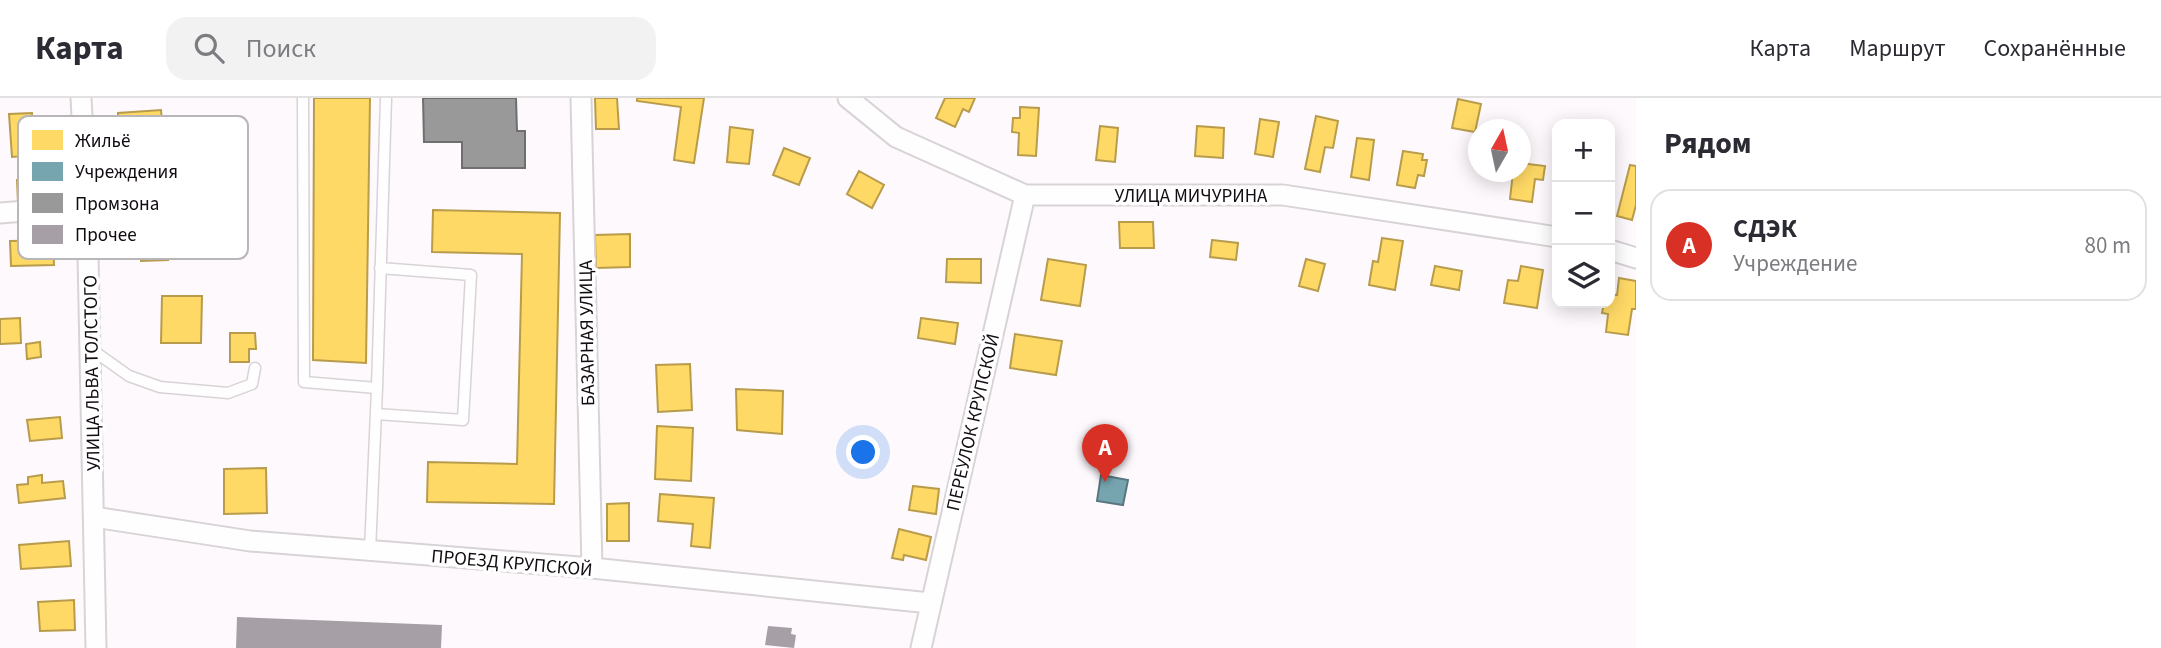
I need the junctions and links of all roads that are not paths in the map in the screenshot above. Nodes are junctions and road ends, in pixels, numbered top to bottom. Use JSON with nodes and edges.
{"nodes":[{"id":1,"x":81,"y":98,"type":"edge"},
{"id":2,"x":303,"y":98,"type":"edge"},
{"id":3,"x":386,"y":98,"type":"edge"},
{"id":4,"x":581,"y":98,"type":"edge"},
{"id":5,"x":848,"y":98,"type":"edge"},
{"id":6,"x":82,"y":116,"type":"edge"},
{"id":7,"x":1025,"y":195,"type":"junction"},
{"id":8,"x":18,"y":212,"type":"edge"},
{"id":9,"x":0,"y":213,"type":"edge"},
{"id":10,"x":1552,"y":236,"type":"edge"},
{"id":11,"x":1615,"y":252,"type":"edge"},
{"id":12,"x":1636,"y":258,"type":"edge"},
{"id":13,"x":88,"y":259,"type":"edge"},
{"id":14,"x":380,"y":268,"type":"junction"},
{"id":15,"x":90,"y":349,"type":"junction"},
{"id":16,"x":255,"y":368,"type":"dead end"},
{"id":17,"x":377,"y":388,"type":"junction"},
{"id":18,"x":376,"y":414,"type":"junction"},
{"id":19,"x":94,"y":517,"type":"junction"},
{"id":20,"x":370,"y":551,"type":"junction"},
{"id":21,"x":592,"y":568,"type":"junction"},
{"id":22,"x":930,"y":603,"type":"junction"},
{"id":23,"x":96,"y":648,"type":"edge"},
{"id":24,"x":921,"y":648,"type":"edge"}],
"edges":[{"from":1,"to":6,"type":"street","name":"УЛИЦА ЛЬВА ТОЛСТОГО"},
{"from":2,"to":17,"type":"lane"},
{"from":3,"to":14,"type":"lane"},
{"from":4,"to":21,"type":"street","name":"БАЗАРНАЯ УЛИЦА"},
{"from":5,"to":7,"type":"street","name":"УЛИЦА МИЧУРИНА"},
{"from":7,"to":10,"type":"street","name":"УЛИЦА МИЧУРИНА"},
{"from":7,"to":22,"type":"street","name":"ПЕРЕУЛОК КРУПСКОЙ"},
{"from":8,"to":9,"type":"street"},
{"from":11,"to":12,"type":"street"},
{"from":13,"to":15,"type":"street","name":"УЛИЦА ЛЬВА ТОЛСТОГО"},
{"from":14,"to":17,"type":"lane"},
{"from":14,"to":18,"type":"lane"},
{"from":15,"to":16,"type":"lane"},
{"from":15,"to":19,"type":"street","name":"УЛИЦА ЛЬВА ТОЛСТОГО"},
{"from":17,"to":18,"type":"lane"},
{"from":18,"to":20,"type":"lane"},
{"from":19,"to":20,"type":"street","name":"ПРОЕЗД КРУПСКОЙ"},
{"from":19,"to":23,"type":"street","name":"УЛИЦА ЛЬВА ТОЛСТОГО"},
{"from":20,"to":21,"type":"street","name":"ПРОЕЗД КРУПСКОЙ"},
{"from":21,"to":22,"type":"street","name":"ПРОЕЗД КРУПСКОЙ"},
{"from":22,"to":24,"type":"street","name":"ПЕРЕУЛОК КРУПСКОЙ"}]}
